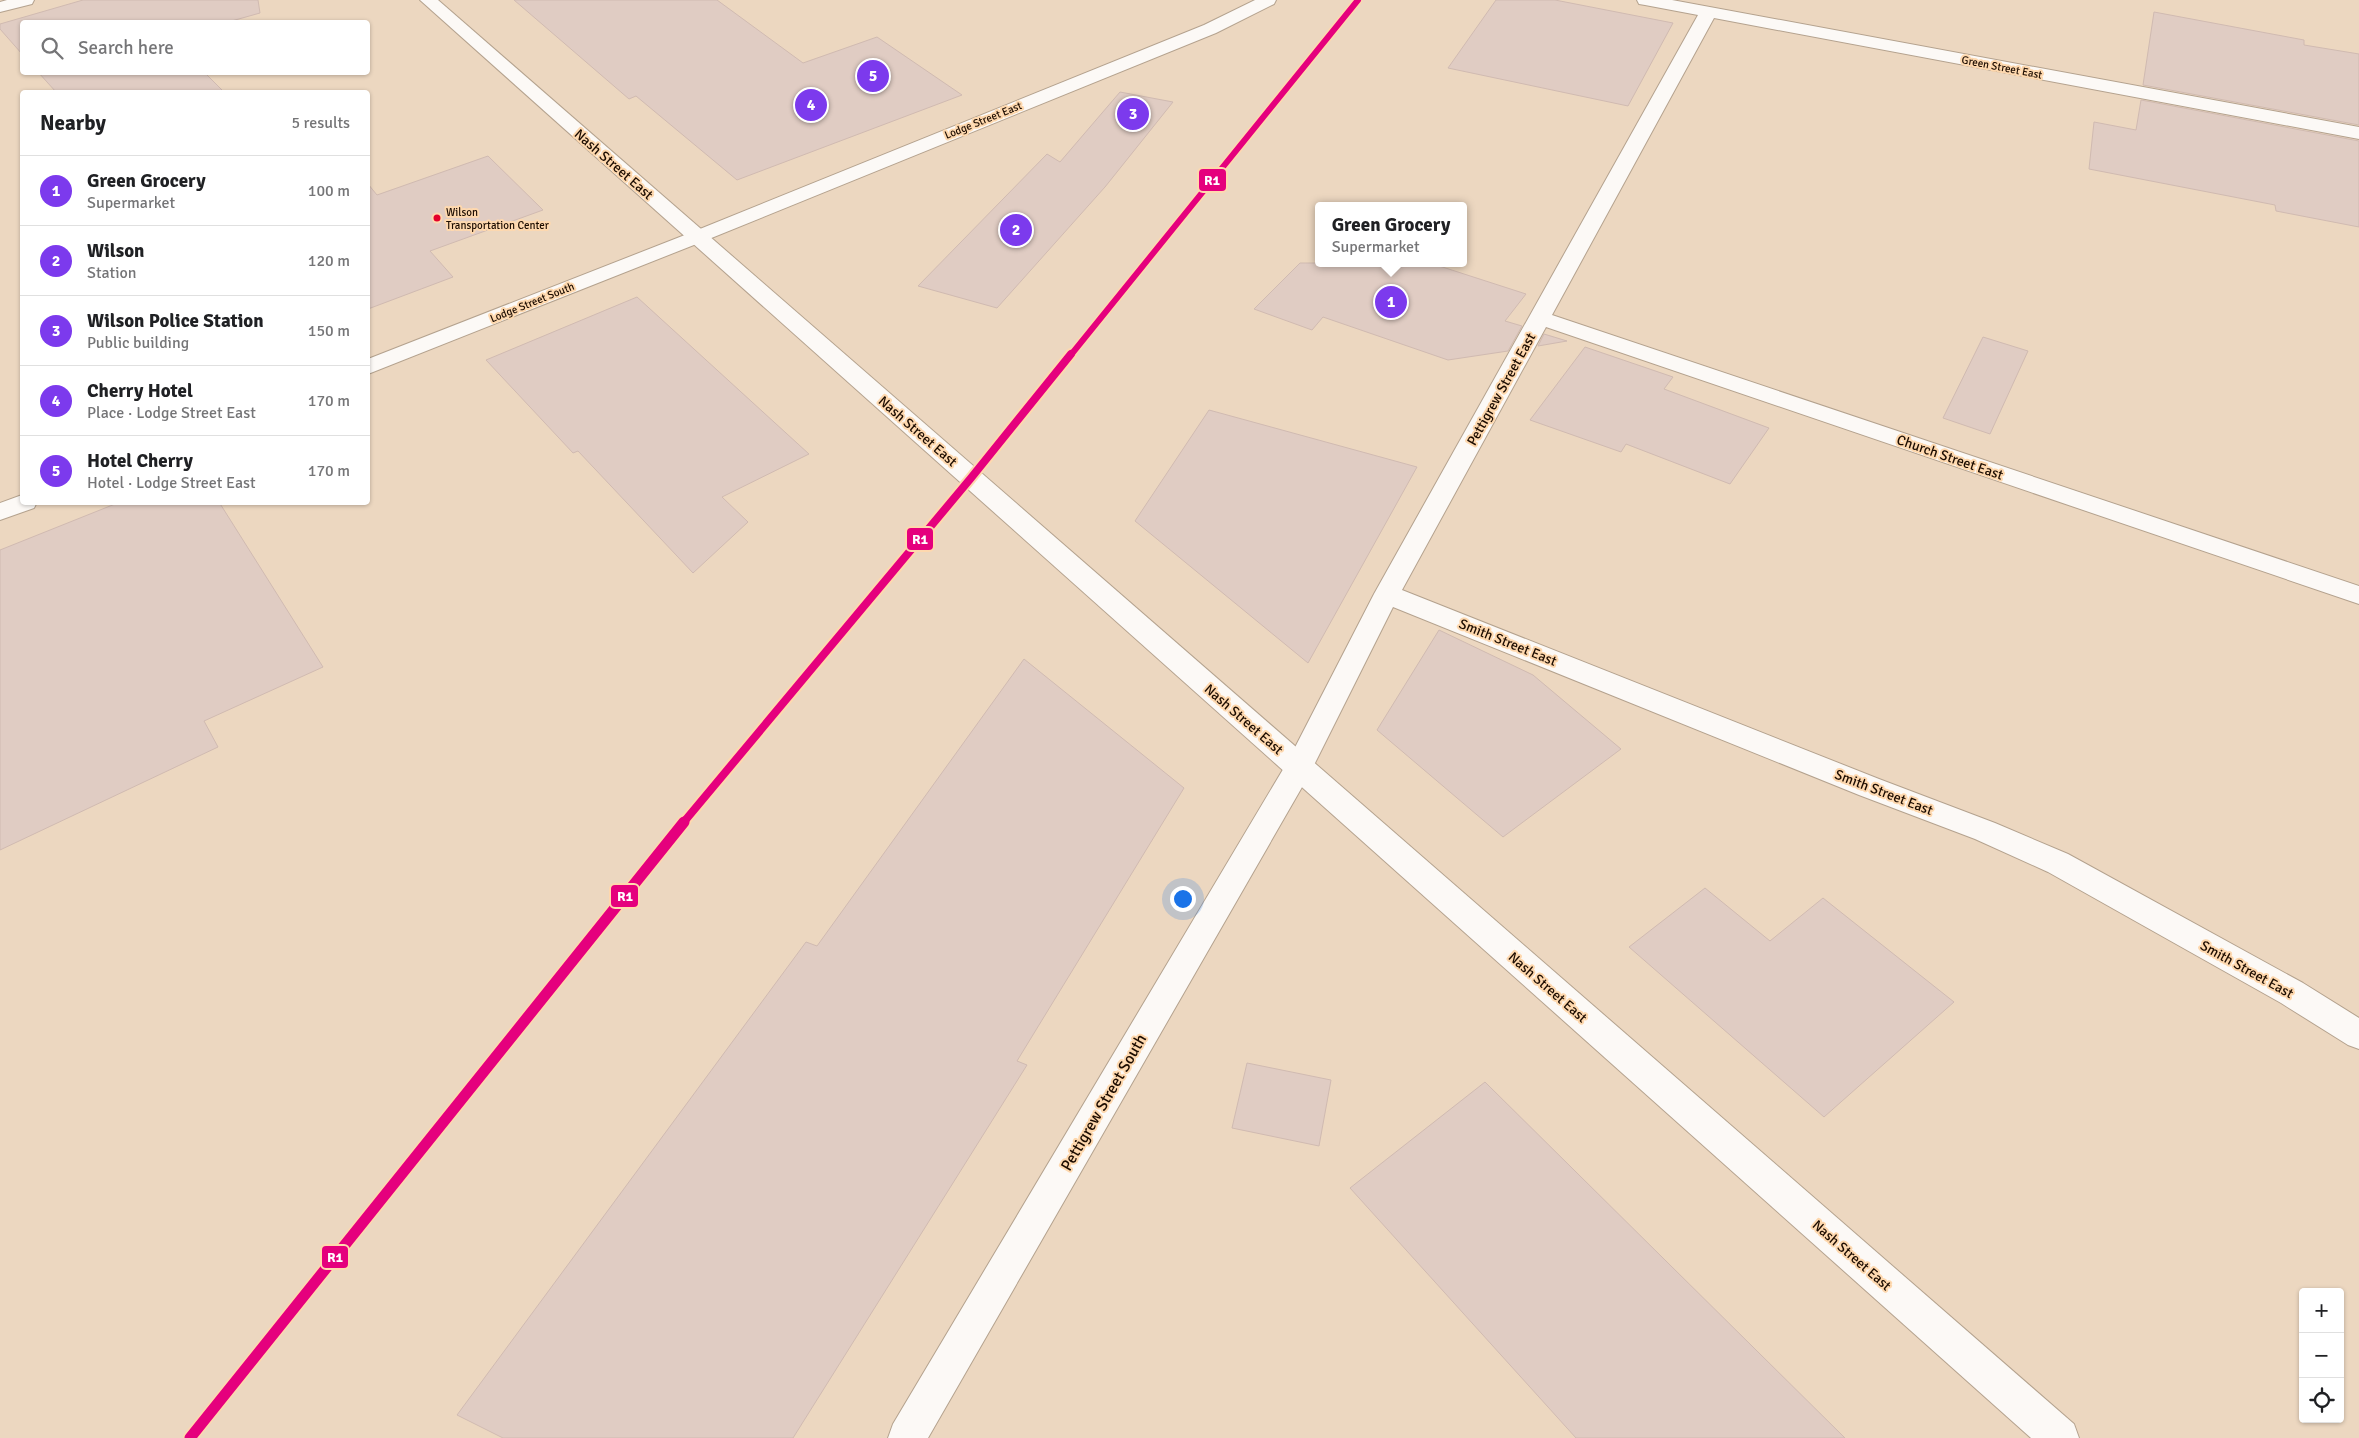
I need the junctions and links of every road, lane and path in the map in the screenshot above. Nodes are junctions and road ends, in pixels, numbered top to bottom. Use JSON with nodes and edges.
{"nodes":[{"id":1,"x":26,"y":0,"type":"edge"},
{"id":2,"x":428,"y":0,"type":"edge"},
{"id":3,"x":1268,"y":0,"type":"edge"},
{"id":4,"x":1645,"y":0,"type":"edge"},
{"id":5,"x":0,"y":7,"type":"edge"},
{"id":6,"x":1708,"y":12,"type":"junction"},
{"id":7,"x":2359,"y":133,"type":"edge"},
{"id":8,"x":697,"y":237,"type":"junction"},
{"id":9,"x":1541,"y":318,"type":"junction"},
{"id":10,"x":370,"y":366,"type":"edge"},
{"id":11,"x":20,"y":504,"type":"edge"},
{"id":12,"x":0,"y":512,"type":"edge"},
{"id":13,"x":1387,"y":594,"type":"junction"},
{"id":14,"x":2359,"y":595,"type":"edge"},
{"id":15,"x":1299,"y":767,"type":"junction"},
{"id":16,"x":2359,"y":1035,"type":"edge"},
{"id":17,"x":907,"y":1438,"type":"edge"},
{"id":18,"x":2060,"y":1438,"type":"edge"}],
"edges":[{"from":1,"to":5,"type":"street"},
{"from":2,"to":8,"type":"street","name":"Nash Street East"},
{"from":3,"to":8,"type":"street","name":"Lodge Street East"},
{"from":4,"to":6,"type":"street","name":"Green Street East"},
{"from":6,"to":7,"type":"street","name":"Green Street East"},
{"from":6,"to":9,"type":"street","name":"Pettigrew Street East"},
{"from":8,"to":10,"type":"street","name":"Lodge Street South"},
{"from":8,"to":15,"type":"street","name":"Nash Street East"},
{"from":9,"to":13,"type":"street","name":"Pettigrew Street East"},
{"from":9,"to":14,"type":"street","name":"Church Street East"},
{"from":11,"to":12,"type":"street"},
{"from":13,"to":15,"type":"street","name":"Pettigrew Street East"},
{"from":13,"to":16,"type":"street","name":"Smith Street East"},
{"from":15,"to":17,"type":"street","name":"Pettigrew Street South"},
{"from":15,"to":18,"type":"street","name":"Nash Street East"}]}
